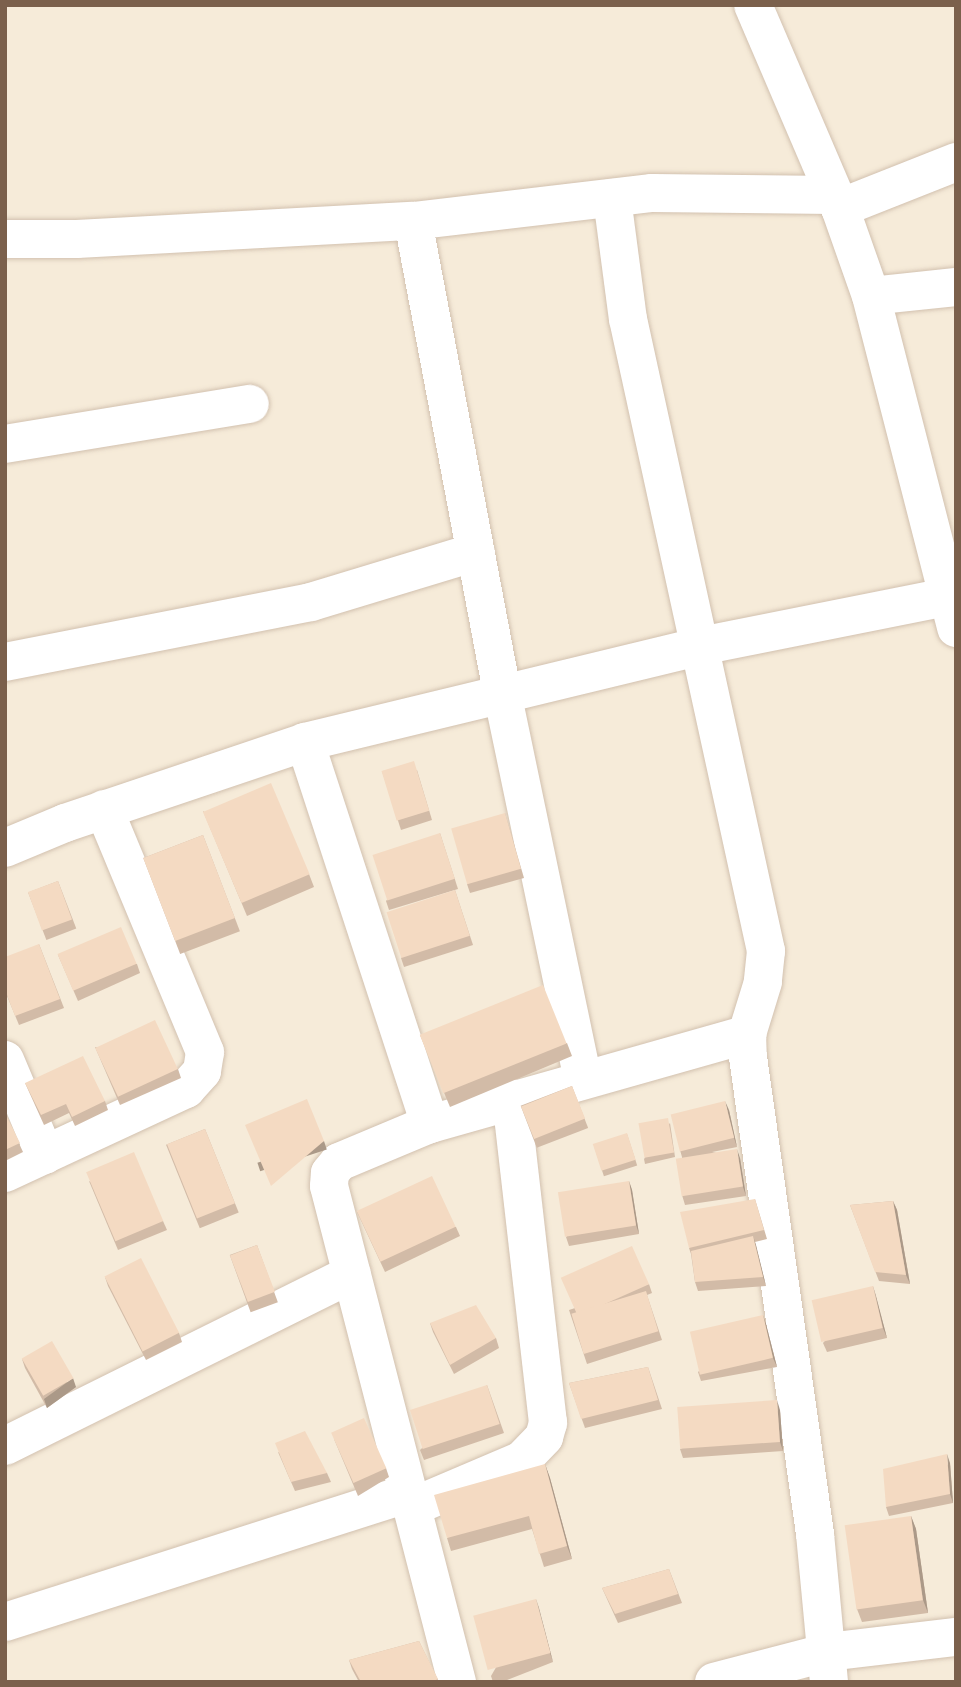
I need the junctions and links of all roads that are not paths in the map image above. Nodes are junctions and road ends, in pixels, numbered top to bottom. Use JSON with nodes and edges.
{"nodes":[{"id":1,"x":752,"y":5,"type":"edge"},
{"id":2,"x":956,"y":162,"type":"edge"},
{"id":3,"x":612,"y":198,"type":"junction"},
{"id":4,"x":837,"y":201,"type":"junction"},
{"id":5,"x":413,"y":221,"type":"junction"},
{"id":6,"x":5,"y":239,"type":"edge"},
{"id":7,"x":956,"y":287,"type":"edge"},
{"id":8,"x":871,"y":296,"type":"junction"},
{"id":9,"x":250,"y":404,"type":"dead end"},
{"id":10,"x":5,"y":444,"type":"edge"},
{"id":11,"x":476,"y":552,"type":"junction"},
{"id":12,"x":951,"y":613,"type":"edge"},
{"id":13,"x":701,"y":646,"type":"junction"},
{"id":14,"x":5,"y":662,"type":"edge"},
{"id":15,"x":503,"y":697,"type":"junction"},
{"id":16,"x":305,"y":742,"type":"junction"},
{"id":17,"x":104,"y":809,"type":"junction"},
{"id":18,"x":5,"y":848,"type":"edge"},
{"id":19,"x":747,"y":1034,"type":"junction"},
{"id":20,"x":5,"y":1060,"type":"edge"},
{"id":21,"x":583,"y":1079,"type":"junction"},
{"id":22,"x":511,"y":1098,"type":"junction"},
{"id":23,"x":430,"y":1124,"type":"junction"},
{"id":24,"x":45,"y":1155,"type":"junction"},
{"id":25,"x":5,"y":1173,"type":"edge"},
{"id":26,"x":352,"y":1274,"type":"junction"},
{"id":27,"x":5,"y":1446,"type":"edge"},
{"id":28,"x":410,"y":1500,"type":"junction"},
{"id":29,"x":5,"y":1622,"type":"edge"},
{"id":30,"x":956,"y":1637,"type":"edge"},
{"id":31,"x":829,"y":1667,"type":"edge"},
{"id":32,"x":457,"y":1682,"type":"edge"},
{"id":33,"x":715,"y":1682,"type":"edge"}],
"edges":[{"from":1,"to":4,"type":"street"},
{"from":2,"to":4,"type":"street"},
{"from":3,"to":4,"type":"street"},
{"from":3,"to":5,"type":"street"},
{"from":3,"to":13,"type":"street"},
{"from":4,"to":8,"type":"street"},
{"from":5,"to":6,"type":"street"},
{"from":5,"to":11,"type":"street"},
{"from":7,"to":8,"type":"street"},
{"from":8,"to":12,"type":"street"},
{"from":9,"to":10,"type":"street"},
{"from":11,"to":14,"type":"street"},
{"from":11,"to":15,"type":"street"},
{"from":12,"to":13,"type":"street"},
{"from":13,"to":15,"type":"street"},
{"from":13,"to":19,"type":"street"},
{"from":15,"to":16,"type":"street"},
{"from":15,"to":21,"type":"street"},
{"from":16,"to":17,"type":"street"},
{"from":16,"to":23,"type":"street"},
{"from":17,"to":18,"type":"street"},
{"from":17,"to":24,"type":"street"},
{"from":19,"to":21,"type":"street"},
{"from":19,"to":31,"type":"street"},
{"from":20,"to":24,"type":"street"},
{"from":21,"to":22,"type":"street"},
{"from":22,"to":23,"type":"street"},
{"from":22,"to":28,"type":"street"},
{"from":23,"to":26,"type":"street"},
{"from":24,"to":25,"type":"street"},
{"from":26,"to":27,"type":"street"},
{"from":26,"to":28,"type":"street"},
{"from":28,"to":29,"type":"street"},
{"from":28,"to":32,"type":"street"},
{"from":30,"to":31,"type":"street"},
{"from":31,"to":33,"type":"street"}]}
